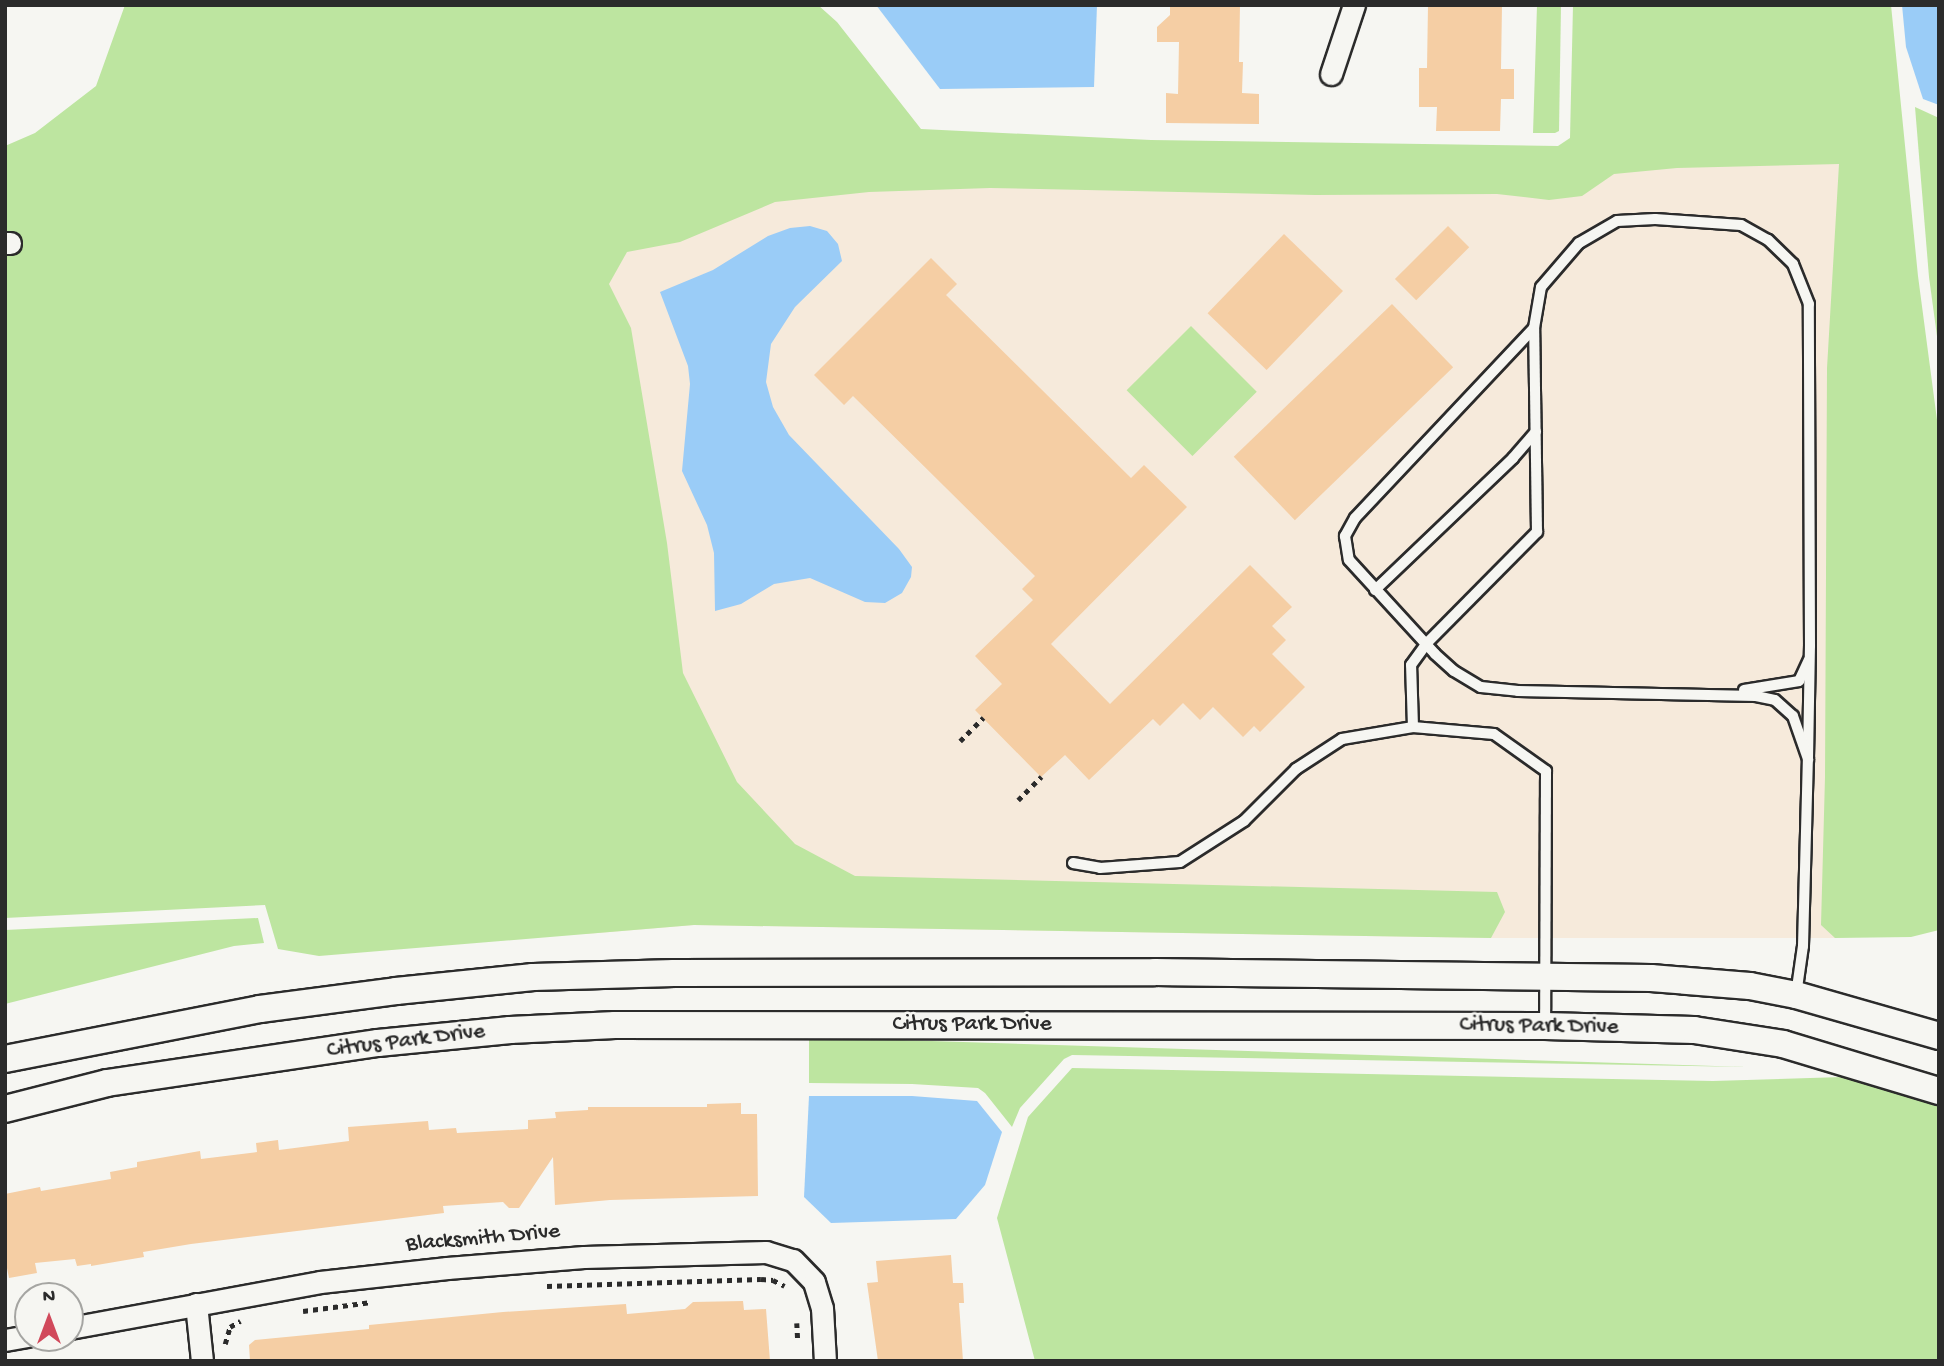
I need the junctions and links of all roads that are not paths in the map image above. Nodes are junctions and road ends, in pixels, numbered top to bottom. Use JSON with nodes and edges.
{"nodes":[{"id":1,"x":1354,"y":5,"type":"edge"},
{"id":2,"x":1331,"y":74,"type":"dead end"},
{"id":3,"x":1534,"y":328,"type":"junction"},
{"id":4,"x":1536,"y":432,"type":"junction"},
{"id":5,"x":1375,"y":590,"type":"junction"},
{"id":6,"x":1426,"y":644,"type":"junction"},
{"id":7,"x":1810,"y":658,"type":"junction"},
{"id":8,"x":1710,"y":695,"type":"junction"},
{"id":9,"x":1413,"y":727,"type":"junction"},
{"id":10,"x":1808,"y":759,"type":"junction"},
{"id":11,"x":1073,"y":863,"type":"dead end"},
{"id":12,"x":1545,"y":975,"type":"junction"},
{"id":13,"x":1796,"y":995,"type":"junction"},
{"id":14,"x":1545,"y":1026,"type":"junction"},
{"id":15,"x":1939,"y":1036,"type":"edge"},
{"id":16,"x":5,"y":1059,"type":"edge"},
{"id":17,"x":1939,"y":1091,"type":"edge"},
{"id":18,"x":5,"y":1109,"type":"edge"},
{"id":19,"x":196,"y":1304,"type":"junction"},
{"id":20,"x":84,"y":1325,"type":"edge"},
{"id":21,"x":202,"y":1361,"type":"edge"},
{"id":22,"x":825,"y":1361,"type":"edge"}],
"edges":[{"from":1,"to":2,"type":"street"},
{"from":3,"to":4,"type":"lane"},
{"from":3,"to":5,"type":"lane"},
{"from":3,"to":7,"type":"lane"},
{"from":4,"to":5,"type":"lane"},
{"from":4,"to":6,"type":"lane"},
{"from":5,"to":6,"type":"lane"},
{"from":6,"to":8,"type":"lane"},
{"from":6,"to":9,"type":"lane"},
{"from":7,"to":8,"type":"lane"},
{"from":7,"to":10,"type":"lane"},
{"from":8,"to":10,"type":"lane"},
{"from":9,"to":11,"type":"lane"},
{"from":9,"to":12,"type":"lane"},
{"from":10,"to":13,"type":"lane"},
{"from":12,"to":13,"type":"street"},
{"from":12,"to":14,"type":"lane"},
{"from":12,"to":16,"type":"street"},
{"from":13,"to":15,"type":"street"},
{"from":14,"to":17,"type":"street","name":"Citrus Park Drive"},
{"from":14,"to":18,"type":"street","name":"Citrus Park Drive"},
{"from":19,"to":20,"type":"street","name":"Blacksmith Drive"},
{"from":19,"to":21,"type":"street"},
{"from":19,"to":22,"type":"street","name":"Blacksmith Drive"}]}
